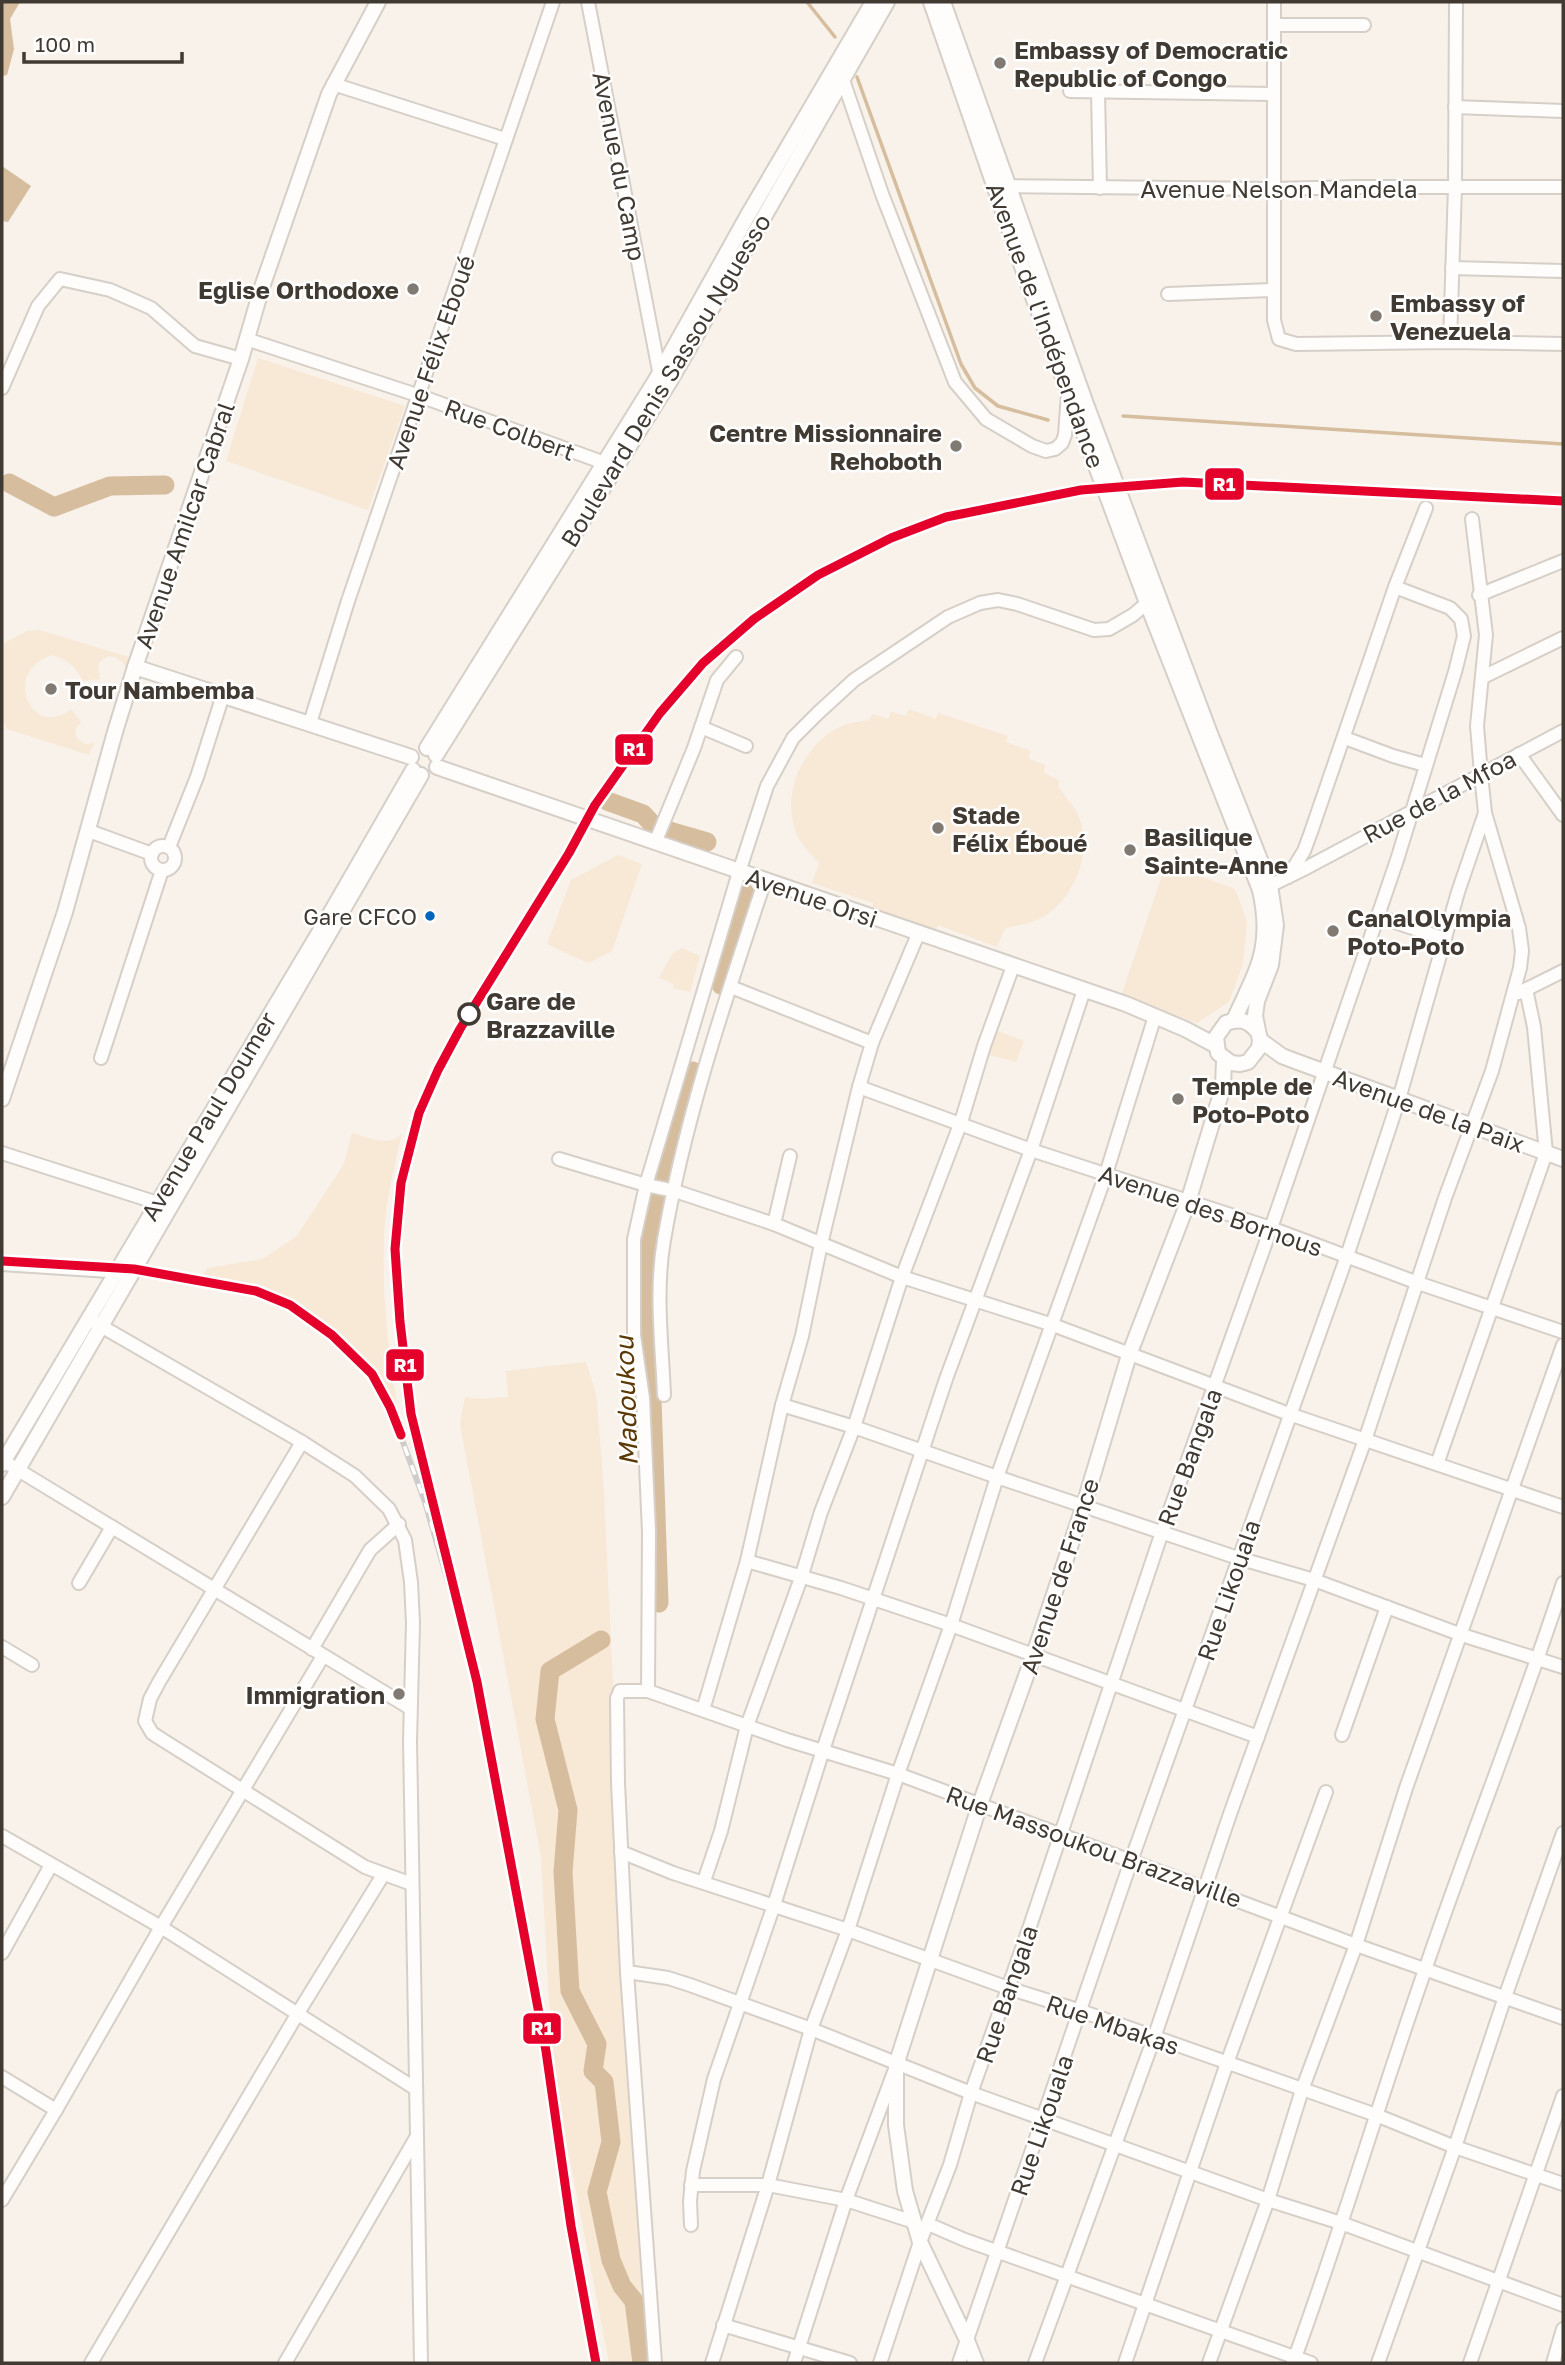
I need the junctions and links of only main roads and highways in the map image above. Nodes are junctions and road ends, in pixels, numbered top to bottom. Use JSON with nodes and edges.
{"nodes":[{"id":1,"x":379,"y":2,"type":"edge"},
{"id":2,"x":873,"y":2,"type":"edge"},
{"id":3,"x":887,"y":2,"type":"edge"},
{"id":4,"x":931,"y":2,"type":"edge"},
{"id":5,"x":943,"y":2,"type":"edge"},
{"id":6,"x":1001,"y":186,"type":"junction"},
{"id":7,"x":682,"y":346,"type":"junction"},
{"id":8,"x":1099,"y":454,"type":"junction"},
{"id":9,"x":609,"y":465,"type":"junction"},
{"id":10,"x":1115,"y":496,"type":"junction"},
{"id":11,"x":135,"y":667,"type":"junction"},
{"id":12,"x":434,"y":757,"type":"junction"},
{"id":13,"x":415,"y":767,"type":"junction"},
{"id":14,"x":1263,"y":883,"type":"junction"},
{"id":15,"x":1234,"y":1020,"type":"junction"},
{"id":16,"x":1185,"y":1029,"type":"junction"},
{"id":17,"x":1219,"y":1029,"type":"junction"},
{"id":18,"x":1259,"y":1035,"type":"junction"},
{"id":19,"x":261,"y":1039,"type":"junction"},
{"id":20,"x":1215,"y":1045,"type":"junction"},
{"id":21,"x":1224,"y":1060,"type":"junction"},
{"id":22,"x":1295,"y":1061,"type":"junction"},
{"id":23,"x":1244,"y":1063,"type":"junction"},
{"id":24,"x":1223,"y":1087,"type":"junction"},
{"id":25,"x":2,"y":1099,"type":"edge"},
{"id":26,"x":1563,"y":1159,"type":"edge"},
{"id":27,"x":94,"y":1322,"type":"junction"},
{"id":28,"x":76,"y":1354,"type":"junction"},
{"id":29,"x":2,"y":1462,"type":"edge"},
{"id":30,"x":2,"y":1497,"type":"edge"},
{"id":31,"x":976,"y":2363,"type":"edge"}],
"edges":[{"from":1,"to":11,"type":"main road","name":"Avenue Amilcar Cabral"},
{"from":2,"to":7,"type":"main road","name":"Boulevard Denis Sassou Nguesso"},
{"from":3,"to":7,"type":"main road","name":"Boulevard Denis Sassou Nguesso"},
{"from":4,"to":6,"type":"main road","name":"Avenue de l'Indépendance"},
{"from":5,"to":6,"type":"main road","name":"Avenue de l'Indépendance"},
{"from":6,"to":8,"type":"main road","name":"Avenue de l'Indépendance"},
{"from":6,"to":8,"type":"main road","name":"Avenue de l'Indépendance"},
{"from":7,"to":9,"type":"main road","name":"Boulevard Denis Sassou Nguesso"},
{"from":7,"to":9,"type":"main road","name":"Boulevard Denis Sassou Nguesso"},
{"from":8,"to":10,"type":"main road","name":"Avenue de l'Indépendance"},
{"from":9,"to":12,"type":"main road","name":"Boulevard Denis Sassou Nguesso"},
{"from":10,"to":14,"type":"main road","name":"Avenue de l'Indépendance"},
{"from":10,"to":14,"type":"main road","name":"Avenue de l'Indépendance"},
{"from":11,"to":13,"type":"main road"},
{"from":11,"to":25,"type":"main road","name":"Avenue Amilcar Cabral"},
{"from":12,"to":13,"type":"main road"},
{"from":12,"to":13,"type":"main road"},
{"from":12,"to":16,"type":"main road","name":"Avenue Orsi"},
{"from":13,"to":19,"type":"main road","name":"Avenue Paul Doumer"},
{"from":14,"to":15,"type":"main road","name":"Avenue de l'Indépendance"},
{"from":14,"to":18,"type":"main road","name":"Avenue de l'Indépendance"},
{"from":15,"to":17,"type":"main road"},
{"from":15,"to":18,"type":"main road"},
{"from":16,"to":17,"type":"main road"},
{"from":16,"to":20,"type":"main road","name":"Avenue Orsi"},
{"from":17,"to":20,"type":"main road"},
{"from":18,"to":22,"type":"main road"},
{"from":18,"to":23,"type":"main road"},
{"from":19,"to":27,"type":"main road","name":"Avenue Paul Doumer"},
{"from":19,"to":27,"type":"main road","name":"Avenue Paul Doumer"},
{"from":20,"to":21,"type":"main road"},
{"from":21,"to":23,"type":"main road"},
{"from":21,"to":24,"type":"main road"},
{"from":22,"to":23,"type":"main road"},
{"from":22,"to":26,"type":"main road","name":"Avenue de la Paix"},
{"from":23,"to":24,"type":"main road"},
{"from":24,"to":31,"type":"main road","name":"Avenue de France"},
{"from":27,"to":28,"type":"main road","name":"Avenue Paul Doumer"},
{"from":28,"to":29,"type":"main road","name":"Avenue Paul Doumer"},
{"from":28,"to":30,"type":"main road","name":"Avenue Paul Doumer"}]}
